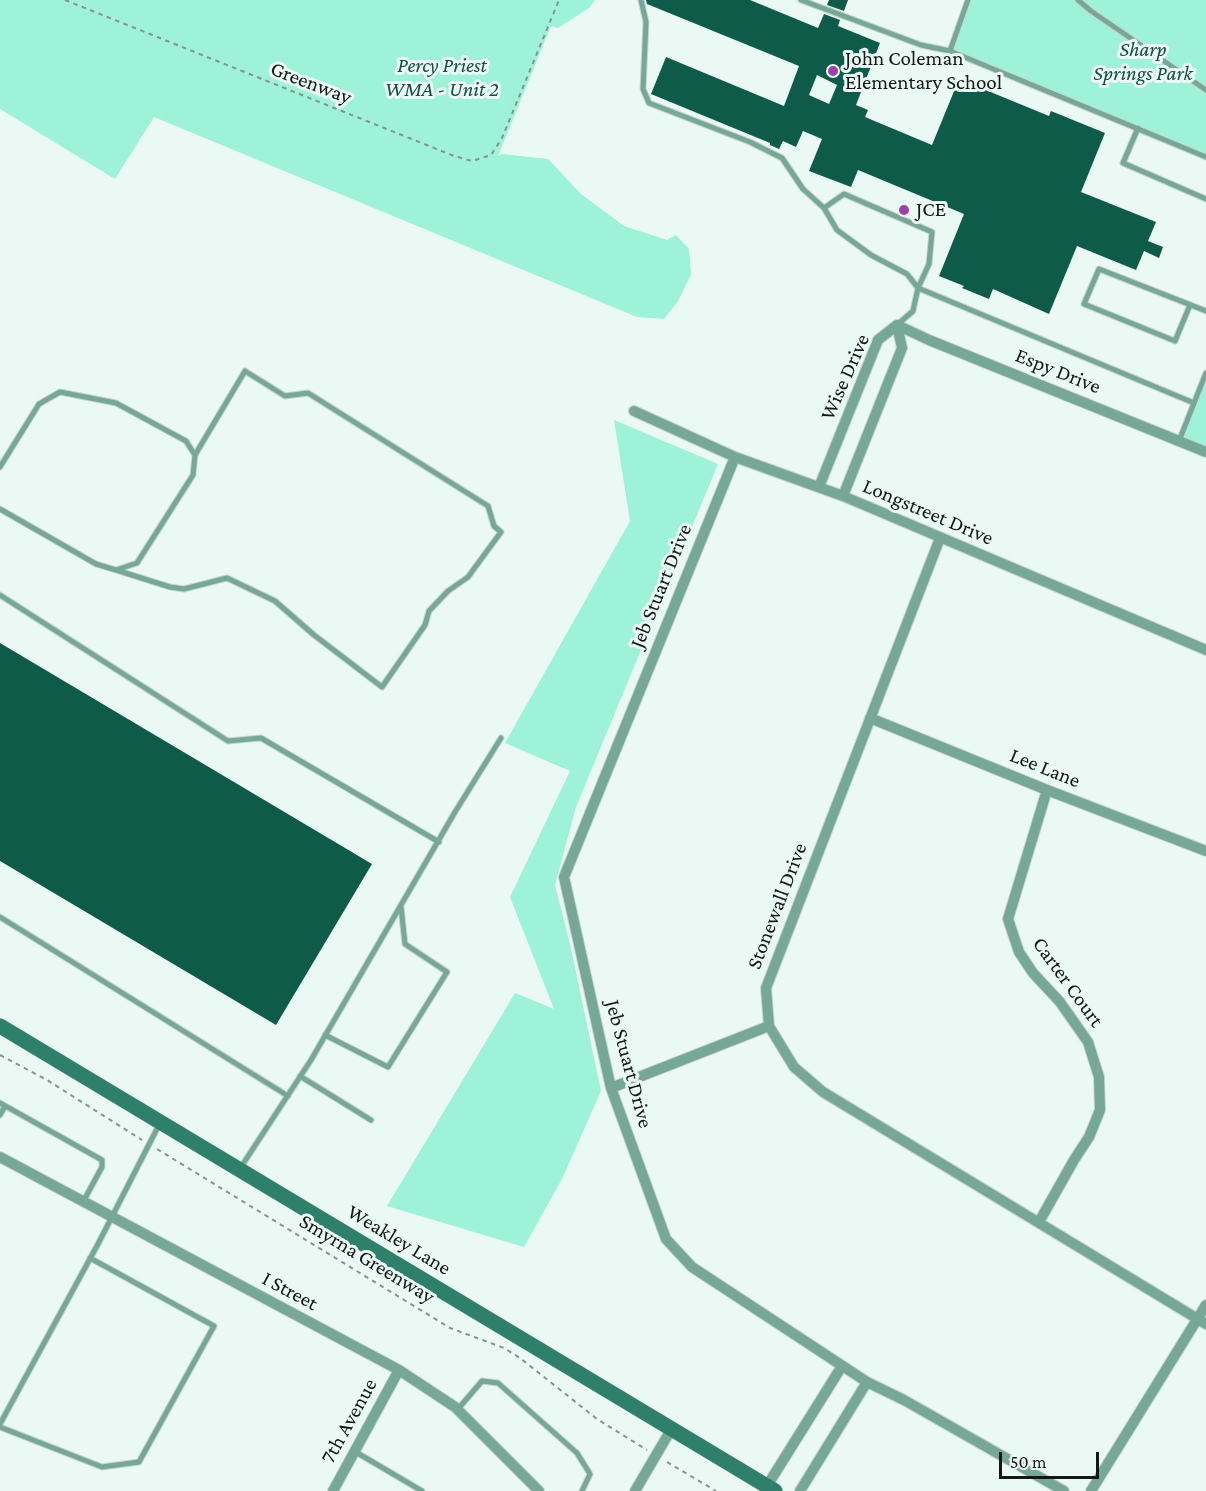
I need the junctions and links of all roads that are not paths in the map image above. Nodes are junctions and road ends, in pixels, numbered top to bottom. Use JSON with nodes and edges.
{"nodes":[{"id":1,"x":641,"y":0,"type":"edge"},
{"id":2,"x":801,"y":0,"type":"edge"},
{"id":3,"x":968,"y":0,"type":"edge"},
{"id":4,"x":1078,"y":0,"type":"edge"},
{"id":5,"x":950,"y":51,"type":"junction"},
{"id":6,"x":1206,"y":90,"type":"edge"},
{"id":7,"x":1138,"y":129,"type":"junction"},
{"id":8,"x":1206,"y":157,"type":"edge"},
{"id":9,"x":1206,"y":199,"type":"edge"},
{"id":10,"x":824,"y":208,"type":"junction"},
{"id":11,"x":918,"y":288,"type":"junction"},
{"id":12,"x":1190,"y":305,"type":"junction"},
{"id":13,"x":1206,"y":311,"type":"edge"},
{"id":14,"x":897,"y":325,"type":"junction"},
{"id":15,"x":1206,"y":373,"type":"edge"},
{"id":16,"x":1194,"y":403,"type":"junction"},
{"id":17,"x":634,"y":411,"type":"dead end"},
{"id":18,"x":1179,"y":441,"type":"junction"},
{"id":19,"x":1206,"y":452,"type":"edge"},
{"id":20,"x":195,"y":455,"type":"junction"},
{"id":21,"x":735,"y":457,"type":"junction"},
{"id":22,"x":0,"y":467,"type":"edge"},
{"id":23,"x":819,"y":487,"type":"junction"},
{"id":24,"x":843,"y":496,"type":"junction"},
{"id":25,"x":0,"y":508,"type":"edge"},
{"id":26,"x":940,"y":538,"type":"junction"},
{"id":27,"x":116,"y":570,"type":"junction"},
{"id":28,"x":0,"y":595,"type":"edge"},
{"id":29,"x":1206,"y":650,"type":"edge"},
{"id":30,"x":870,"y":718,"type":"junction"},
{"id":31,"x":501,"y":738,"type":"dead end"},
{"id":32,"x":1047,"y":790,"type":"junction"},
{"id":33,"x":439,"y":843,"type":"junction"},
{"id":34,"x":1206,"y":851,"type":"edge"},
{"id":35,"x":401,"y":906,"type":"junction"},
{"id":36,"x":0,"y":917,"type":"edge"},
{"id":37,"x":0,"y":1026,"type":"edge"},
{"id":38,"x":769,"y":1026,"type":"junction"},
{"id":39,"x":325,"y":1035,"type":"junction"},
{"id":40,"x":300,"y":1076,"type":"junction"},
{"id":41,"x":611,"y":1088,"type":"junction"},
{"id":42,"x":288,"y":1096,"type":"junction"},
{"id":43,"x":2,"y":1105,"type":"edge"},
{"id":44,"x":0,"y":1115,"type":"edge"},
{"id":45,"x":371,"y":1120,"type":"dead end"},
{"id":46,"x":161,"y":1122,"type":"junction"},
{"id":47,"x":0,"y":1157,"type":"edge"},
{"id":48,"x":241,"y":1169,"type":"junction"},
{"id":49,"x":83,"y":1202,"type":"junction"},
{"id":50,"x":112,"y":1217,"type":"junction"},
{"id":51,"x":1039,"y":1222,"type":"junction"},
{"id":52,"x":90,"y":1258,"type":"junction"},
{"id":53,"x":1206,"y":1305,"type":"edge"},
{"id":54,"x":1202,"y":1322,"type":"edge"},
{"id":55,"x":842,"y":1366,"type":"junction"},
{"id":56,"x":399,"y":1371,"type":"junction"},
{"id":57,"x":867,"y":1382,"type":"junction"},
{"id":58,"x":458,"y":1409,"type":"junction"},
{"id":59,"x":0,"y":1426,"type":"edge"},
{"id":60,"x":672,"y":1428,"type":"junction"},
{"id":61,"x":354,"y":1451,"type":"junction"},
{"id":62,"x":771,"y":1489,"type":"edge"},
{"id":63,"x":333,"y":1491,"type":"edge"},
{"id":64,"x":422,"y":1491,"type":"edge"},
{"id":65,"x":539,"y":1491,"type":"edge"},
{"id":66,"x":582,"y":1491,"type":"edge"},
{"id":67,"x":635,"y":1491,"type":"edge"},
{"id":68,"x":800,"y":1491,"type":"edge"},
{"id":69,"x":1064,"y":1491,"type":"edge"},
{"id":70,"x":1091,"y":1491,"type":"edge"}],
"edges":[{"from":1,"to":10,"type":"lane"},
{"from":2,"to":5,"type":"lane"},
{"from":3,"to":5,"type":"lane"},
{"from":4,"to":6,"type":"lane"},
{"from":5,"to":7,"type":"lane"},
{"from":7,"to":8,"type":"lane"},
{"from":7,"to":9,"type":"lane"},
{"from":10,"to":11,"type":"lane"},
{"from":10,"to":11,"type":"lane"},
{"from":11,"to":14,"type":"lane"},
{"from":11,"to":16,"type":"lane"},
{"from":12,"to":12,"type":"lane"},
{"from":12,"to":13,"type":"lane"},
{"from":14,"to":18,"type":"street","name":"Espy Drive"},
{"from":14,"to":23,"type":"street","name":"Wise Drive"},
{"from":14,"to":24,"type":"street","name":"Wise Drive"},
{"from":15,"to":16,"type":"lane"},
{"from":16,"to":18,"type":"lane"},
{"from":17,"to":21,"type":"street","name":"Longstreet Drive"},
{"from":18,"to":19,"type":"street","name":"Espy Drive"},
{"from":20,"to":22,"type":"lane"},
{"from":20,"to":27,"type":"lane"},
{"from":20,"to":27,"type":"lane"},
{"from":21,"to":23,"type":"street","name":"Longstreet Drive"},
{"from":21,"to":41,"type":"street","name":"Jeb Stuart Drive"},
{"from":23,"to":24,"type":"street","name":"Longstreet Drive"},
{"from":24,"to":26,"type":"street","name":"Longstreet Drive"},
{"from":25,"to":27,"type":"lane"},
{"from":26,"to":29,"type":"street","name":"Longstreet Drive"},
{"from":26,"to":30,"type":"street","name":"Stonewall Drive"},
{"from":28,"to":33,"type":"lane"},
{"from":30,"to":32,"type":"street","name":"Lee Lane"},
{"from":30,"to":38,"type":"street","name":"Stonewall Drive"},
{"from":31,"to":33,"type":"lane"},
{"from":32,"to":34,"type":"street","name":"Lee Lane"},
{"from":32,"to":51,"type":"street","name":"Carter Court"},
{"from":33,"to":35,"type":"lane"},
{"from":35,"to":39,"type":"lane"},
{"from":35,"to":39,"type":"lane"},
{"from":36,"to":42,"type":"lane"},
{"from":37,"to":46,"type":"main road","name":"Weakley Lane"},
{"from":38,"to":41,"type":"street"},
{"from":38,"to":51,"type":"street","name":"Stonewall Drive"},
{"from":39,"to":40,"type":"lane"},
{"from":40,"to":42,"type":"lane"},
{"from":40,"to":45,"type":"lane"},
{"from":41,"to":55,"type":"street","name":"Jeb Stuart Drive"},
{"from":42,"to":48,"type":"lane"},
{"from":43,"to":44,"type":"lane"},
{"from":43,"to":49,"type":"lane"},
{"from":46,"to":48,"type":"main road","name":"Weakley Lane"},
{"from":46,"to":50,"type":"lane"},
{"from":47,"to":49,"type":"street","name":"I Street"},
{"from":48,"to":60,"type":"main road","name":"Weakley Lane"},
{"from":49,"to":50,"type":"street","name":"I Street"},
{"from":50,"to":52,"type":"lane"},
{"from":50,"to":56,"type":"street","name":"I Street"},
{"from":51,"to":54,"type":"street","name":"Stonewall Drive"},
{"from":52,"to":59,"type":"lane"},
{"from":52,"to":59,"type":"lane"},
{"from":53,"to":54,"type":"street"},
{"from":54,"to":70,"type":"street"},
{"from":55,"to":57,"type":"street","name":"Jeb Stuart Drive"},
{"from":55,"to":62,"type":"street"},
{"from":56,"to":58,"type":"street","name":"I Street"},
{"from":56,"to":61,"type":"street","name":"7th Avenue"},
{"from":57,"to":68,"type":"street"},
{"from":57,"to":69,"type":"street","name":"Jeb Stuart Drive"},
{"from":58,"to":65,"type":"street","name":"I Street"},
{"from":58,"to":66,"type":"lane"},
{"from":60,"to":62,"type":"main road","name":"Weakley Lane"},
{"from":60,"to":67,"type":"street"},
{"from":61,"to":63,"type":"street","name":"7th Avenue"},
{"from":61,"to":64,"type":"lane"}]}
